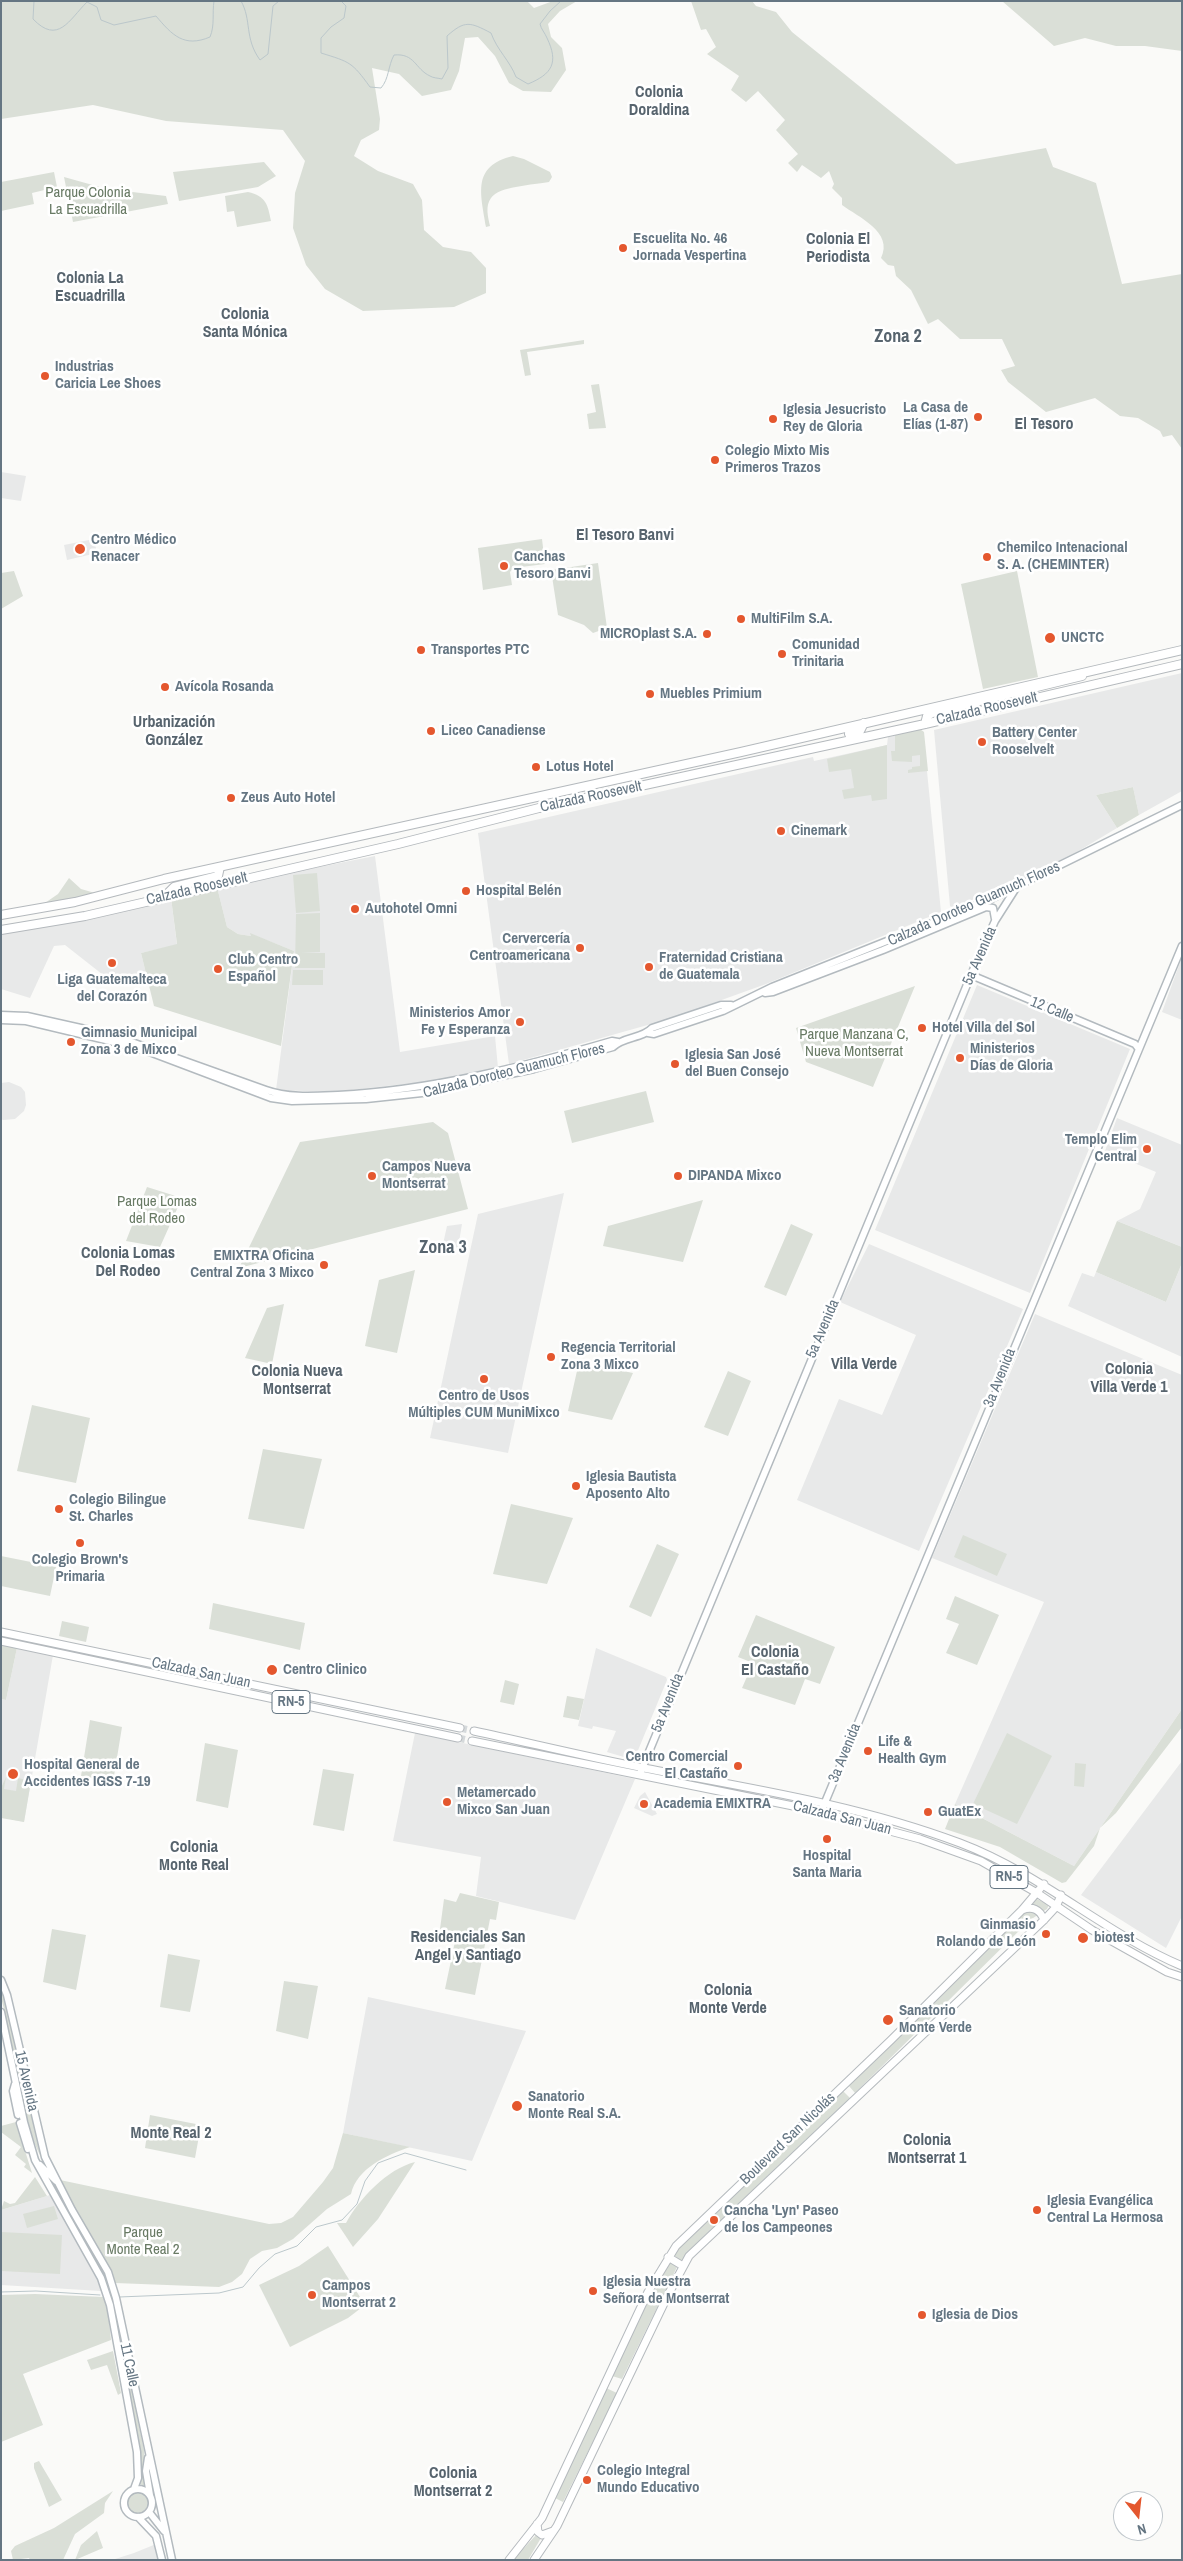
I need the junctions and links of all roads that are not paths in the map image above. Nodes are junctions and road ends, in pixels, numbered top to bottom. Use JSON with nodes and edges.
{"nodes":[{"id":1,"x":1182,"y":650,"type":"edge"},
{"id":2,"x":1182,"y":664,"type":"edge"},
{"id":3,"x":1098,"y":669,"type":"junction"},
{"id":4,"x":864,"y":723,"type":"junction"},
{"id":5,"x":925,"y":724,"type":"junction"},
{"id":6,"x":824,"y":744,"type":"junction"},
{"id":7,"x":665,"y":769,"type":"junction"},
{"id":8,"x":611,"y":780,"type":"junction"},
{"id":9,"x":615,"y":792,"type":"junction"},
{"id":10,"x":1182,"y":805,"type":"edge"},
{"id":11,"x":540,"y":808,"type":"junction"},
{"id":12,"x":220,"y":867,"type":"junction"},
{"id":13,"x":1016,"y":888,"type":"junction"},
{"id":14,"x":165,"y":896,"type":"junction"},
{"id":15,"x":1,"y":915,"type":"edge"},
{"id":16,"x":996,"y":921,"type":"junction"},
{"id":17,"x":1,"y":930,"type":"edge"},
{"id":18,"x":1182,"y":946,"type":"edge"},
{"id":19,"x":971,"y":976,"type":"junction"},
{"id":20,"x":762,"y":994,"type":"junction"},
{"id":21,"x":1,"y":1015,"type":"edge"},
{"id":22,"x":1,"y":1020,"type":"edge"},
{"id":23,"x":1138,"y":1045,"type":"junction"},
{"id":24,"x":313,"y":1099,"type":"junction"},
{"id":25,"x":1,"y":1632,"type":"edge"},
{"id":26,"x":1,"y":1641,"type":"edge"},
{"id":27,"x":122,"y":1657,"type":"junction"},
{"id":28,"x":97,"y":1660,"type":"junction"},
{"id":29,"x":460,"y":1728,"type":"tunnel mouth"},
{"id":30,"x":474,"y":1731,"type":"tunnel mouth"},
{"id":31,"x":458,"y":1738,"type":"tunnel mouth"},
{"id":32,"x":472,"y":1741,"type":"tunnel mouth"},
{"id":33,"x":641,"y":1771,"type":"junction"},
{"id":34,"x":824,"y":1804,"type":"junction"},
{"id":35,"x":821,"y":1812,"type":"junction"},
{"id":36,"x":1044,"y":1884,"type":"junction"},
{"id":37,"x":1037,"y":1894,"type":"junction"},
{"id":38,"x":1061,"y":1895,"type":"junction"},
{"id":39,"x":1056,"y":1907,"type":"junction"},
{"id":40,"x":1022,"y":1910,"type":"junction"},
{"id":41,"x":1044,"y":1920,"type":"junction"},
{"id":42,"x":1182,"y":1966,"type":"edge"},
{"id":43,"x":1182,"y":1975,"type":"edge"},
{"id":44,"x":1,"y":1980,"type":"edge"},
{"id":45,"x":1,"y":2012,"type":"edge"},
{"id":46,"x":15,"y":2080,"type":"junction"},
{"id":47,"x":18,"y":2114,"type":"dead end"},
{"id":48,"x":20,"y":2123,"type":"dead end"},
{"id":49,"x":35,"y":2160,"type":"junction"},
{"id":50,"x":57,"y":2181,"type":"junction"},
{"id":51,"x":668,"y":2257,"type":"junction"},
{"id":52,"x":683,"y":2266,"type":"junction"},
{"id":53,"x":148,"y":2451,"type":"junction"},
{"id":54,"x":134,"y":2489,"type":"junction"},
{"id":55,"x":150,"y":2496,"type":"junction"},
{"id":56,"x":149,"y":2512,"type":"junction"},
{"id":57,"x":138,"y":2517,"type":"junction"},
{"id":58,"x":537,"y":2524,"type":"junction"},
{"id":59,"x":554,"y":2530,"type":"junction"},
{"id":60,"x":166,"y":2534,"type":"junction"},
{"id":61,"x":526,"y":2538,"type":"junction"},
{"id":62,"x":541,"y":2549,"type":"junction"},
{"id":63,"x":162,"y":2560,"type":"edge"},
{"id":64,"x":172,"y":2560,"type":"edge"},
{"id":65,"x":509,"y":2560,"type":"edge"},
{"id":66,"x":534,"y":2560,"type":"edge"}],
"edges":[{"from":1,"to":3,"type":"highway","name":"Calzada Roosevelt"},
{"from":2,"to":5,"type":"highway","name":"Calzada Roosevelt"},
{"from":3,"to":4,"type":"highway","name":"Calzada Roosevelt"},
{"from":3,"to":5,"type":"highway"},
{"from":4,"to":6,"type":"highway"},
{"from":4,"to":7,"type":"highway","name":"Calzada Roosevelt"},
{"from":5,"to":6,"type":"highway","name":"Calzada Roosevelt"},
{"from":6,"to":9,"type":"highway","name":"Calzada Roosevelt"},
{"from":7,"to":8,"type":"highway","name":"Calzada Roosevelt"},
{"from":7,"to":9,"type":"highway"},
{"from":8,"to":11,"type":"highway"},
{"from":8,"to":12,"type":"highway","name":"Calzada Roosevelt"},
{"from":9,"to":11,"type":"highway","name":"Calzada Roosevelt"},
{"from":10,"to":13,"type":"main road","name":"Calzada Doroteo Guamuch Flores"},
{"from":11,"to":14,"type":"highway","name":"Calzada Roosevelt"},
{"from":12,"to":14,"type":"highway"},
{"from":12,"to":15,"type":"highway","name":"Calzada Roosevelt"},
{"from":13,"to":16,"type":"main road","name":"5a Avenida"},
{"from":13,"to":20,"type":"main road","name":"Calzada Doroteo Guamuch Flores"},
{"from":14,"to":17,"type":"highway","name":"Calzada Roosevelt"},
{"from":16,"to":19,"type":"main road","name":"5a Avenida"},
{"from":16,"to":20,"type":"main road","name":"Calzada Doroteo Guamuch Flores"},
{"from":18,"to":23,"type":"main road","name":"3a Avenida"},
{"from":19,"to":23,"type":"main road","name":"12 Calle"},
{"from":19,"to":33,"type":"main road","name":"5a Avenida"},
{"from":20,"to":24,"type":"main road","name":"Calzada Doroteo Guamuch Flores"},
{"from":21,"to":24,"type":"main road","name":"Calzada Doroteo Guamuch Flores"},
{"from":22,"to":24,"type":"main road","name":"Calzada Doroteo Guamuch Flores"},
{"from":23,"to":34,"type":"main road","name":"3a Avenida"},
{"from":25,"to":27,"type":"main road","name":"Calzada San Juan","number":"RN-5"},
{"from":26,"to":28,"type":"main road","name":"Calzada San Juan","number":"RN-5"},
{"from":27,"to":28,"type":"main road"},
{"from":27,"to":29,"type":"main road","name":"Calzada San Juan","number":"RN-5"},
{"from":28,"to":31,"type":"main road","name":"Calzada San Juan","number":"RN-5"},
{"from":30,"to":33,"type":"main road","name":"Calzada San Juan","number":"RN-5"},
{"from":32,"to":33,"type":"main road","name":"Calzada San Juan","number":"RN-5"},
{"from":33,"to":34,"type":"main road","name":"Calzada San Juan","number":"RN-5"},
{"from":33,"to":35,"type":"main road","name":"Calzada San Juan","number":"RN-5"},
{"from":34,"to":35,"type":"main road","name":"3a Avenida"},
{"from":34,"to":36,"type":"main road","name":"Calzada San Juan","number":"RN-5"},
{"from":35,"to":37,"type":"main road","name":"Calzada San Juan","number":"RN-5"},
{"from":36,"to":37,"type":"main road","name":"Boulevard San Nicolás"},
{"from":36,"to":38,"type":"main road","name":"Calzada San Juan","number":"RN-5"},
{"from":37,"to":39,"type":"main road","name":"Calzada San Juan","number":"RN-5"},
{"from":37,"to":40,"type":"main road","name":"Boulevard San Nicolás"},
{"from":38,"to":39,"type":"main road","name":"Boulevard San Nicolás"},
{"from":38,"to":42,"type":"main road","name":"Calzada San Juan","number":"RN-5"},
{"from":39,"to":41,"type":"main road","name":"Boulevard San Nicolás"},
{"from":39,"to":43,"type":"main road","name":"Calzada San Juan","number":"RN-5"},
{"from":40,"to":41,"type":"main road"},
{"from":40,"to":51,"type":"main road","name":"Boulevard San Nicolás"},
{"from":41,"to":52,"type":"main road","name":"Boulevard San Nicolás"},
{"from":44,"to":50,"type":"main road","name":"15 Avenida"},
{"from":45,"to":46,"type":"main road","name":"15 Avenida"},
{"from":46,"to":47,"type":"main road"},
{"from":46,"to":49,"type":"main road","name":"15 Avenida"},
{"from":48,"to":49,"type":"main road"},
{"from":49,"to":50,"type":"main road"},
{"from":49,"to":54,"type":"main road","name":"11 Calle"},
{"from":50,"to":53,"type":"main road","name":"11 Calle"},
{"from":51,"to":52,"type":"main road"},
{"from":51,"to":58,"type":"main road","name":"Boulevard San Nicolás"},
{"from":52,"to":59,"type":"main road","name":"Boulevard San Nicolás"},
{"from":53,"to":55,"type":"main road"},
{"from":53,"to":60,"type":"main road","name":"11 Calle"},
{"from":54,"to":55,"type":"main road"},
{"from":54,"to":57,"type":"main road"},
{"from":55,"to":56,"type":"main road"},
{"from":56,"to":57,"type":"main road"},
{"from":56,"to":60,"type":"main road"},
{"from":57,"to":63,"type":"main road"},
{"from":58,"to":59,"type":"main road"},
{"from":58,"to":61,"type":"main road","name":"Boulevard San Nicolás"},
{"from":59,"to":62,"type":"main road","name":"Boulevard San Nicolás"},
{"from":60,"to":64,"type":"main road","name":"11 Calle"},
{"from":61,"to":62,"type":"main road"},
{"from":61,"to":65,"type":"main road","name":"Boulevard San Nicolás"},
{"from":62,"to":66,"type":"main road","name":"Boulevard San Nicolás"}]}
